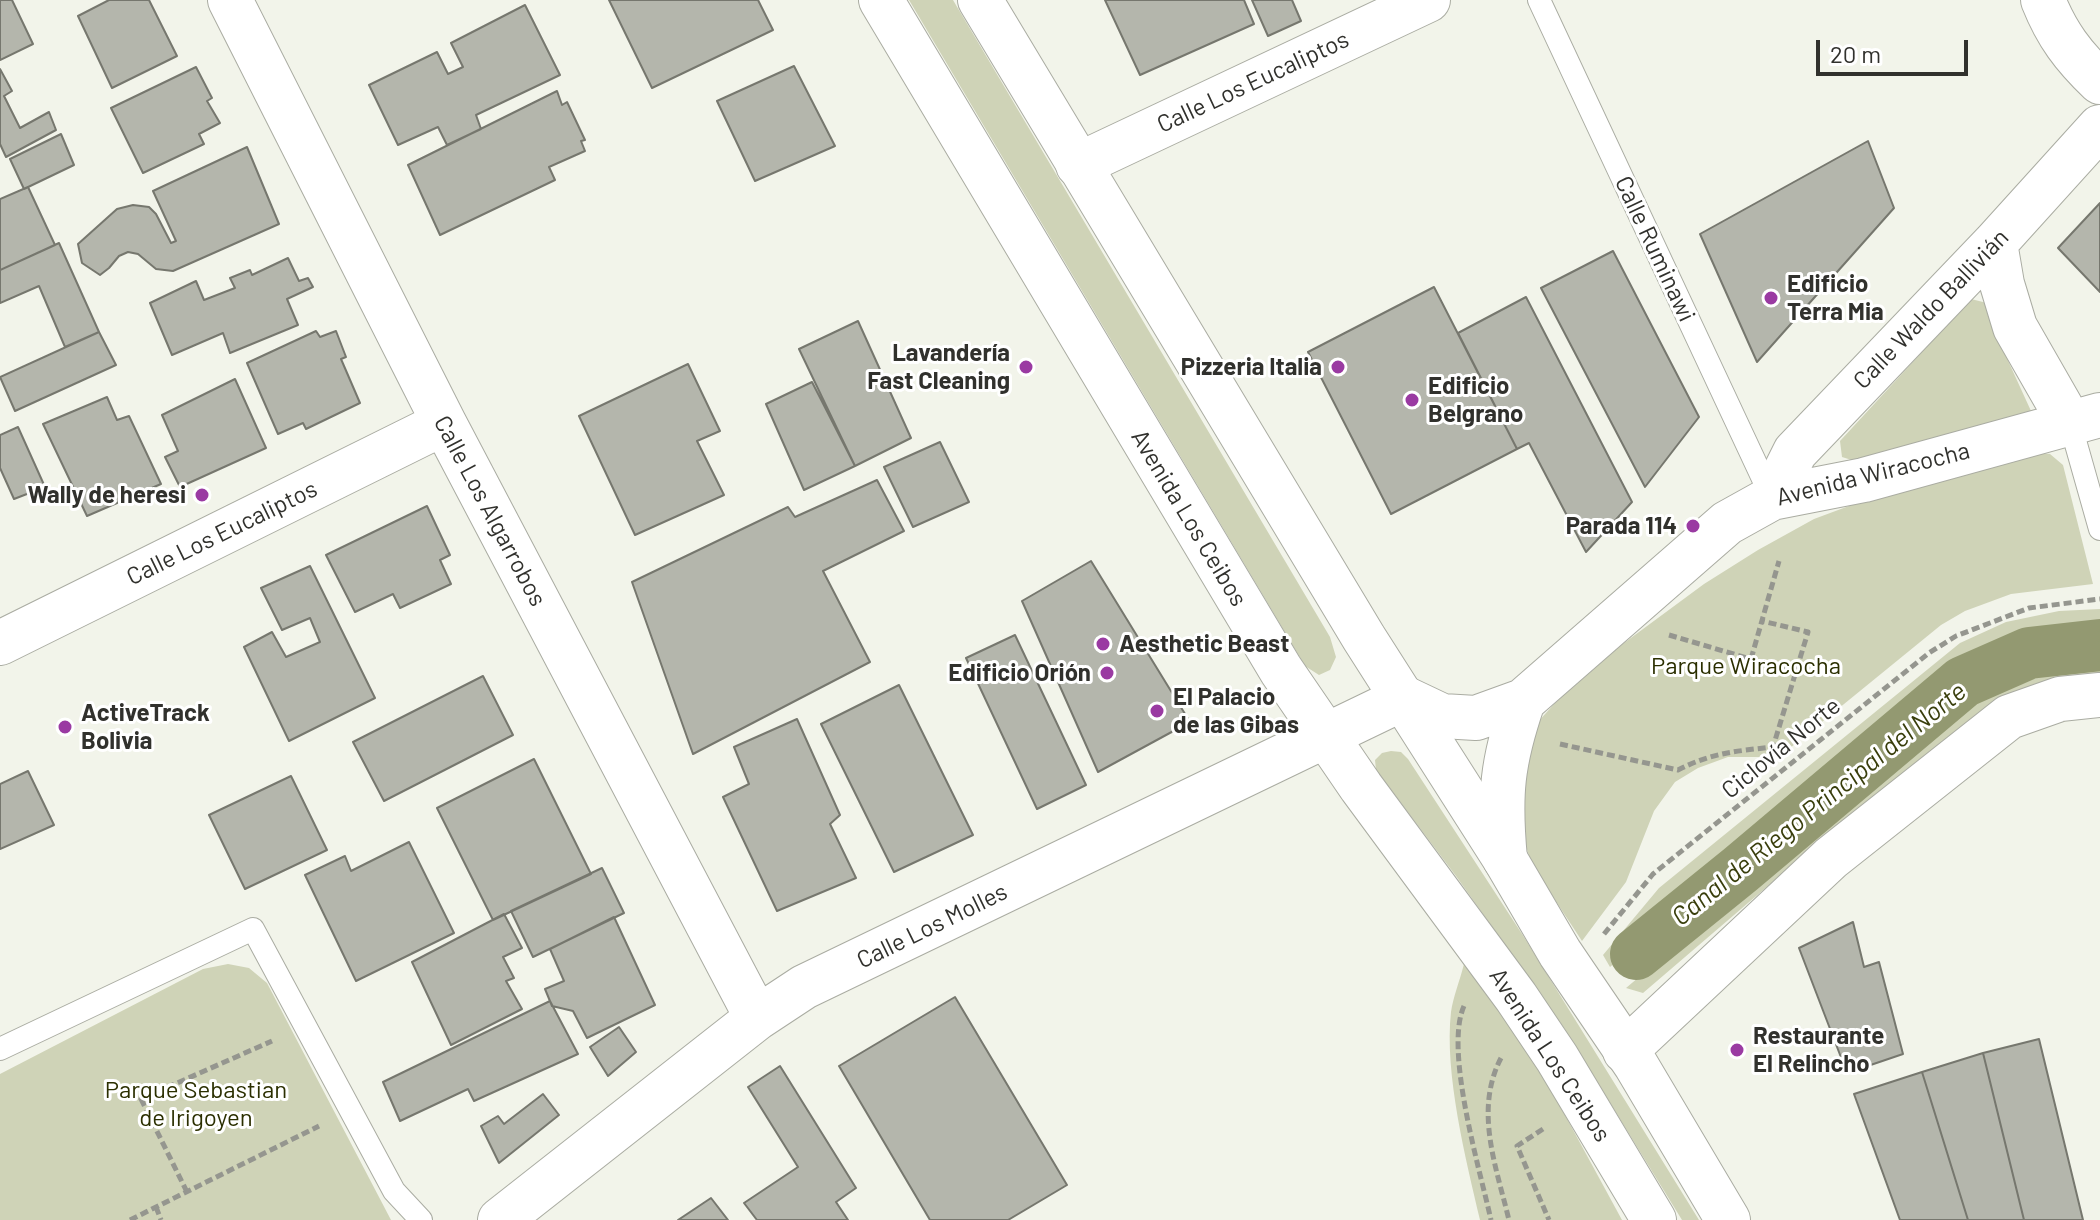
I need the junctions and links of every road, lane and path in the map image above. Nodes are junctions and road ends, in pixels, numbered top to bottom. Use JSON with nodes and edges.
{"nodes":[{"id":1,"x":230,"y":0,"type":"edge"},
{"id":2,"x":881,"y":0,"type":"edge"},
{"id":3,"x":980,"y":0,"type":"edge"},
{"id":4,"x":1428,"y":0,"type":"edge"},
{"id":5,"x":1539,"y":0,"type":"edge"},
{"id":6,"x":2043,"y":0,"type":"edge"},
{"id":7,"x":2100,"y":82,"type":"edge"},
{"id":8,"x":2100,"y":127,"type":"edge"},
{"id":9,"x":1078,"y":165,"type":"junction"},
{"id":10,"x":1995,"y":243,"type":"junction"},
{"id":11,"x":2085,"y":419,"type":"edge"},
{"id":12,"x":444,"y":423,"type":"junction"},
{"id":13,"x":1772,"y":498,"type":"junction"},
{"id":14,"x":2100,"y":529,"type":"edge"},
{"id":15,"x":1779,"y":561,"type":"dead end"},
{"id":16,"x":2100,"y":599,"type":"edge"},
{"id":17,"x":1762,"y":621,"type":"junction"},
{"id":18,"x":1668,"y":635,"type":"dead end"},
{"id":19,"x":0,"y":643,"type":"edge"},
{"id":20,"x":1751,"y":659,"type":"junction"},
{"id":21,"x":1795,"y":672,"type":"junction"},
{"id":22,"x":2100,"y":695,"type":"edge"},
{"id":23,"x":1404,"y":698,"type":"junction"},
{"id":24,"x":1523,"y":701,"type":"junction"},
{"id":25,"x":1324,"y":735,"type":"junction"},
{"id":26,"x":1546,"y":740,"type":"dead end"},
{"id":27,"x":1505,"y":859,"type":"junction"},
{"id":28,"x":1601,"y":938,"type":"dead end"},
{"id":29,"x":1465,"y":1005,"type":"dead end"},
{"id":30,"x":757,"y":1018,"type":"junction"},
{"id":31,"x":284,"y":1035,"type":"dead end"},
{"id":32,"x":0,"y":1049,"type":"edge"},
{"id":33,"x":1625,"y":1051,"type":"junction"},
{"id":34,"x":1503,"y":1055,"type":"dead end"},
{"id":35,"x":351,"y":1111,"type":"junction"},
{"id":36,"x":1548,"y":1125,"type":"dead end"},
{"id":37,"x":187,"y":1192,"type":"junction"},
{"id":38,"x":156,"y":1207,"type":"junction"},
{"id":39,"x":130,"y":1220,"type":"edge"},
{"id":40,"x":161,"y":1220,"type":"edge"},
{"id":41,"x":421,"y":1220,"type":"edge"},
{"id":42,"x":500,"y":1220,"type":"edge"},
{"id":43,"x":1491,"y":1220,"type":"edge"},
{"id":44,"x":1509,"y":1220,"type":"edge"},
{"id":45,"x":1549,"y":1220,"type":"edge"},
{"id":46,"x":1654,"y":1220,"type":"edge"},
{"id":47,"x":1728,"y":1220,"type":"edge"}],
"edges":[{"from":1,"to":12,"type":"street","name":"Calle Los Algarrobos"},
{"from":2,"to":25,"type":"street","name":"Avenida Los Ceibos"},
{"from":3,"to":9,"type":"street"},
{"from":4,"to":9,"type":"street","name":"Calle Los Eucaliptos"},
{"from":5,"to":13,"type":"lane","name":"Calle Ruminawi"},
{"from":6,"to":7,"type":"street"},
{"from":8,"to":10,"type":"street","name":"Calle Waldo Ballivián"},
{"from":9,"to":23,"type":"street"},
{"from":10,"to":11,"type":"street"},
{"from":10,"to":13,"type":"street","name":"Calle Waldo Ballivián"},
{"from":11,"to":13,"type":"street","name":"Avenida Wiracocha"},
{"from":11,"to":14,"type":"lane"},
{"from":12,"to":19,"type":"street","name":"Calle Los Eucaliptos"},
{"from":12,"to":30,"type":"street","name":"Calle Los Algarrobos"},
{"from":13,"to":24,"type":"street","name":"Avenida Wiracocha"},
{"from":15,"to":17,"type":"path"},
{"from":16,"to":28,"type":"path","name":"Ciclovía Norte"},
{"from":17,"to":20,"type":"path"},
{"from":17,"to":21,"type":"path"},
{"from":18,"to":20,"type":"path"},
{"from":20,"to":21,"type":"path"},
{"from":21,"to":26,"type":"path"},
{"from":22,"to":33,"type":"street"},
{"from":23,"to":24,"type":"street","name":"Avenida Wiracocha"},
{"from":23,"to":25,"type":"street","name":"Calle Los Molles"},
{"from":23,"to":27,"type":"street"},
{"from":24,"to":27,"type":"street"},
{"from":25,"to":30,"type":"street","name":"Calle Los Molles"},
{"from":25,"to":46,"type":"street","name":"Avenida Los Ceibos"},
{"from":27,"to":33,"type":"street"},
{"from":29,"to":43,"type":"path"},
{"from":30,"to":42,"type":"street","name":"Calle Los Molles"},
{"from":31,"to":37,"type":"path"},
{"from":32,"to":35,"type":"lane"},
{"from":33,"to":47,"type":"street"},
{"from":34,"to":44,"type":"path"},
{"from":35,"to":37,"type":"path"},
{"from":35,"to":41,"type":"lane"},
{"from":36,"to":45,"type":"path"},
{"from":37,"to":38,"type":"path"},
{"from":38,"to":39,"type":"path"},
{"from":38,"to":40,"type":"path"}]}
